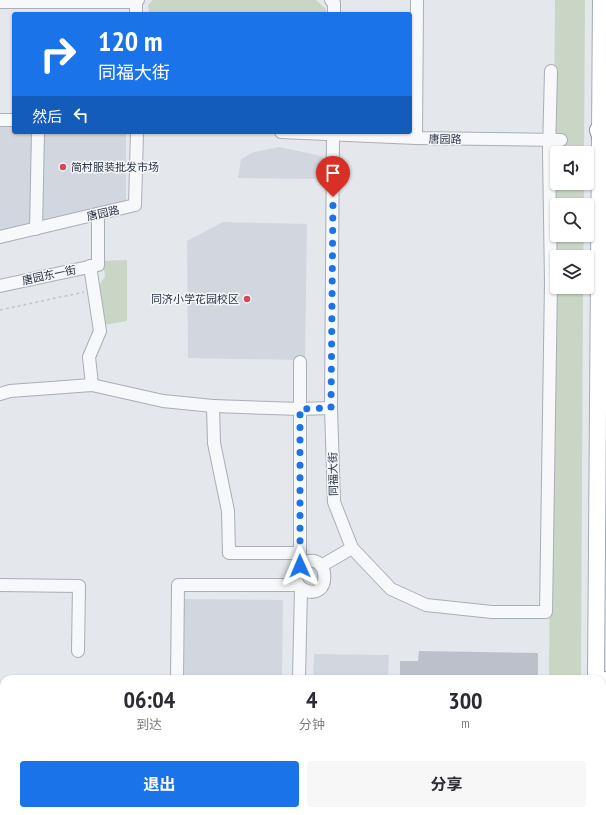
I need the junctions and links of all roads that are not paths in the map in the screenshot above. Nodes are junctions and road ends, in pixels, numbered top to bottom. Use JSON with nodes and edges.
{"nodes":[{"id":1,"x":331,"y":0,"type":"edge"},
{"id":2,"x":417,"y":0,"type":"edge"},
{"id":3,"x":600,"y":0,"type":"edge"},
{"id":4,"x":0,"y":2,"type":"edge"},
{"id":5,"x":137,"y":5,"type":"edge"},
{"id":6,"x":334,"y":12,"type":"edge"},
{"id":7,"x":551,"y":71,"type":"dead end"},
{"id":8,"x":0,"y":120,"type":"edge"},
{"id":9,"x":12,"y":120,"type":"edge"},
{"id":10,"x":599,"y":130,"type":"junction"},
{"id":11,"x":38,"y":134,"type":"edge"},
{"id":12,"x":137,"y":134,"type":"edge"},
{"id":13,"x":333,"y":134,"type":"edge"},
{"id":14,"x":416,"y":138,"type":"junction"},
{"id":15,"x":555,"y":140,"type":"junction"},
{"id":16,"x":606,"y":151,"type":"edge"},
{"id":17,"x":98,"y":214,"type":"junction"},
{"id":18,"x":36,"y":229,"type":"junction"},
{"id":19,"x":0,"y":238,"type":"edge"},
{"id":20,"x":94,"y":266,"type":"junction"},
{"id":21,"x":0,"y":286,"type":"edge"},
{"id":22,"x":300,"y":362,"type":"dead end"},
{"id":23,"x":92,"y":385,"type":"junction"},
{"id":24,"x":0,"y":394,"type":"edge"},
{"id":25,"x":213,"y":406,"type":"junction"},
{"id":26,"x":331,"y":408,"type":"junction"},
{"id":27,"x":300,"y":409,"type":"junction"},
{"id":28,"x":352,"y":548,"type":"junction"},
{"id":29,"x":300,"y":560,"type":"junction"},
{"id":30,"x":321,"y":566,"type":"junction"},
{"id":31,"x":0,"y":572,"type":"edge"},
{"id":32,"x":2,"y":585,"type":"edge"},
{"id":33,"x":299,"y":586,"type":"junction"},
{"id":34,"x":78,"y":652,"type":"dead end"},
{"id":35,"x":177,"y":675,"type":"edge"},
{"id":36,"x":299,"y":675,"type":"edge"},
{"id":37,"x":596,"y":675,"type":"edge"},
{"id":38,"x":606,"y":810,"type":"edge"},
{"id":39,"x":606,"y":815,"type":"edge"}],
"edges":[{"from":1,"to":6,"type":"street"},
{"from":2,"to":14,"type":"street"},
{"from":3,"to":10,"type":"main road"},
{"from":4,"to":5,"type":"street"},
{"from":7,"to":15,"type":"street"},
{"from":8,"to":9,"type":"street"},
{"from":10,"to":16,"type":"highway"},
{"from":10,"to":37,"type":"main road"},
{"from":11,"to":18,"type":"street"},
{"from":12,"to":17,"type":"street","name":"唐园路"},
{"from":13,"to":14,"type":"street","name":"唐园路"},
{"from":13,"to":26,"type":"street","name":"同福大街"},
{"from":14,"to":15,"type":"street","name":"唐园路"},
{"from":15,"to":28,"type":"street"},
{"from":17,"to":18,"type":"street","name":"唐园路"},
{"from":17,"to":20,"type":"street"},
{"from":18,"to":19,"type":"street","name":"唐园路"},
{"from":20,"to":21,"type":"street","name":"唐园东一街"},
{"from":20,"to":23,"type":"street"},
{"from":22,"to":27,"type":"street"},
{"from":23,"to":24,"type":"street"},
{"from":23,"to":25,"type":"street"},
{"from":25,"to":27,"type":"street"},
{"from":25,"to":29,"type":"street"},
{"from":26,"to":27,"type":"street"},
{"from":26,"to":28,"type":"street","name":"同福大街"},
{"from":27,"to":29,"type":"street"},
{"from":28,"to":30,"type":"street"},
{"from":29,"to":30,"type":"street"},
{"from":29,"to":33,"type":"street"},
{"from":30,"to":33,"type":"street"},
{"from":31,"to":32,"type":"street"},
{"from":32,"to":34,"type":"street"},
{"from":33,"to":35,"type":"street"},
{"from":33,"to":36,"type":"street"},
{"from":38,"to":39,"type":"main road"}]}
